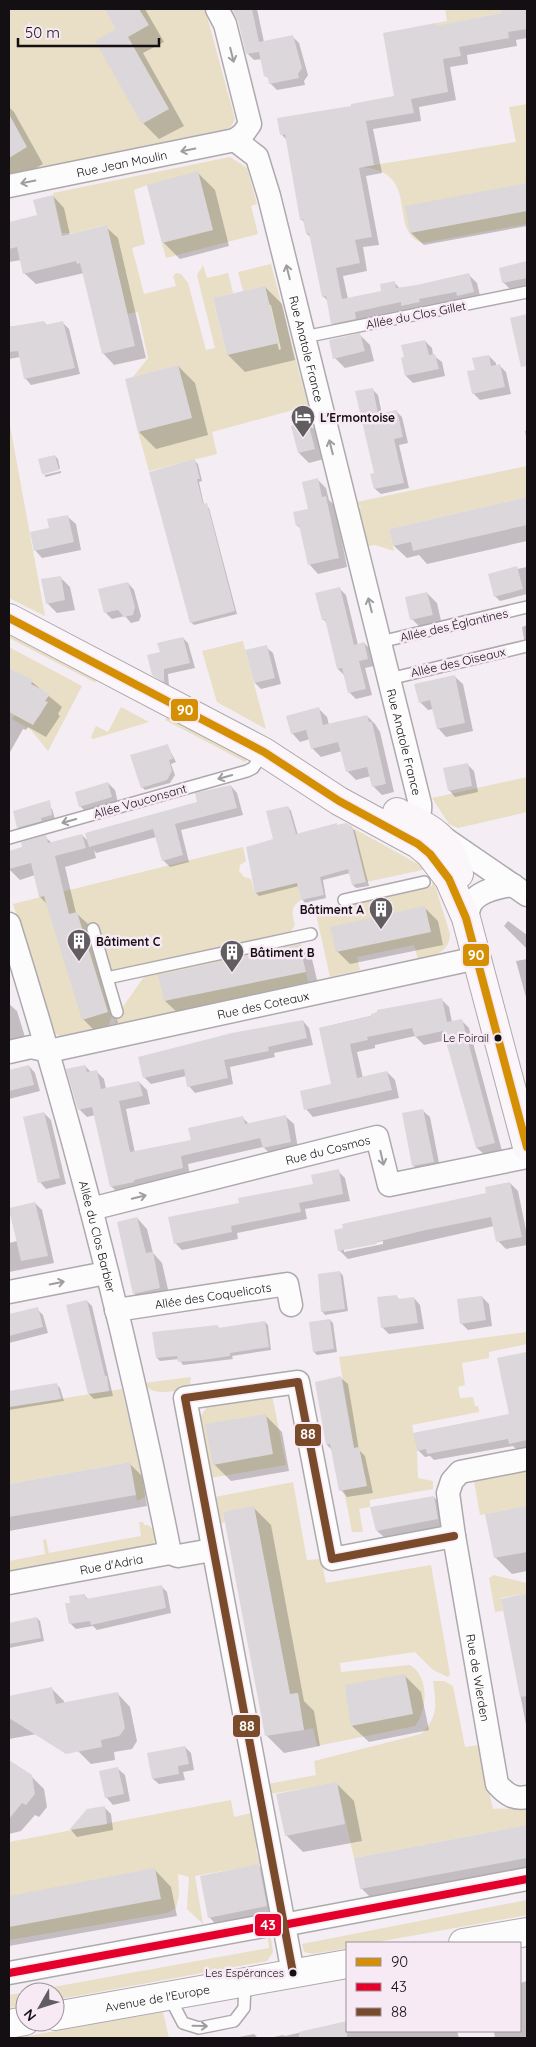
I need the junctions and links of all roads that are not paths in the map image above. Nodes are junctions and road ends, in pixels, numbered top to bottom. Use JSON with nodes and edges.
{"nodes":[{"id":1,"x":217,"y":9,"type":"edge"},
{"id":2,"x":235,"y":140,"type":"junction"},
{"id":3,"x":9,"y":186,"type":"edge"},
{"id":4,"x":527,"y":292,"type":"edge"},
{"id":5,"x":304,"y":337,"type":"junction"},
{"id":6,"x":527,"y":607,"type":"edge"},
{"id":7,"x":9,"y":618,"type":"edge"},
{"id":8,"x":380,"y":642,"type":"junction"},
{"id":9,"x":527,"y":646,"type":"edge"},
{"id":10,"x":389,"y":679,"type":"junction"},
{"id":11,"x":264,"y":752,"type":"junction"},
{"id":12,"x":9,"y":838,"type":"edge"},
{"id":13,"x":436,"y":849,"type":"junction"},
{"id":14,"x":520,"y":890,"type":"edge"},
{"id":15,"x":344,"y":900,"type":"dead end"},
{"id":16,"x":466,"y":918,"type":"junction"},
{"id":17,"x":9,"y":924,"type":"edge"},
{"id":18,"x":93,"y":930,"type":"dead end"},
{"id":19,"x":311,"y":934,"type":"dead end"},
{"id":20,"x":476,"y":958,"type":"junction"},
{"id":21,"x":107,"y":978,"type":"junction"},
{"id":22,"x":117,"y":1012,"type":"dead end"},
{"id":23,"x":49,"y":1051,"type":"junction"},
{"id":24,"x":9,"y":1052,"type":"edge"},
{"id":25,"x":527,"y":1147,"type":"edge"},
{"id":26,"x":527,"y":1157,"type":"edge"},
{"id":27,"x":91,"y":1209,"type":"junction"},
{"id":28,"x":106,"y":1273,"type":"junction"},
{"id":29,"x":9,"y":1292,"type":"edge"},
{"id":30,"x":290,"y":1305,"type":"dead end"},
{"id":31,"x":116,"y":1310,"type":"junction"},
{"id":32,"x":527,"y":1459,"type":"edge"},
{"id":33,"x":454,"y":1536,"type":"junction"},
{"id":34,"x":212,"y":1550,"type":"junction"},
{"id":35,"x":170,"y":1553,"type":"junction"},
{"id":36,"x":9,"y":1583,"type":"edge"},
{"id":37,"x":527,"y":1798,"type":"edge"},
{"id":38,"x":527,"y":1879,"type":"edge"},
{"id":39,"x":283,"y":1925,"type":"junction"},
{"id":40,"x":527,"y":1932,"type":"edge"},
{"id":41,"x":469,"y":1942,"type":"edge"},
{"id":42,"x":346,"y":1964,"type":"edge"},
{"id":43,"x":9,"y":1973,"type":"edge"},
{"id":44,"x":293,"y":1974,"type":"junction"},
{"id":45,"x":245,"y":1982,"type":"junction"},
{"id":46,"x":169,"y":1996,"type":"junction"},
{"id":47,"x":65,"y":2014,"type":"edge"}],
"edges":[{"from":1,"to":2,"type":"street","one_way":true},
{"from":2,"to":3,"type":"street","name":"Rue Jean Moulin","one_way":true},
{"from":5,"to":2,"type":"street","name":"Rue Anatole France","one_way":true},
{"from":4,"to":5,"type":"lane","name":"Allée du Clos Gillet"},
{"from":8,"to":5,"type":"street","name":"Rue Anatole France","one_way":true},
{"from":6,"to":8,"type":"lane","name":"Allée des Églantines"},
{"from":7,"to":11,"type":"main road"},
{"from":8,"to":10,"type":"street","name":"Rue Anatole France"},
{"from":9,"to":10,"type":"lane","name":"Allée des Oiseaux"},
{"from":10,"to":13,"type":"street","name":"Rue Anatole France"},
{"from":11,"to":12,"type":"lane","name":"Allée Vauconsant","one_way":true},
{"from":11,"to":13,"type":"main road"},
{"from":13,"to":14,"type":"street"},
{"from":13,"to":15,"type":"lane"},
{"from":13,"to":16,"type":"main road"},
{"from":14,"to":16,"type":"street"},
{"from":16,"to":20,"type":"main road"},
{"from":17,"to":23,"type":"street","name":"Allée du Clos Barbier"},
{"from":18,"to":21,"type":"lane"},
{"from":19,"to":21,"type":"lane"},
{"from":20,"to":23,"type":"street","name":"Rue des Coteaux"},
{"from":20,"to":25,"type":"main road"},
{"from":21,"to":22,"type":"lane"},
{"from":23,"to":24,"type":"street","name":"Rue des Coteaux"},
{"from":23,"to":27,"type":"street","name":"Allée du Clos Barbier"},
{"from":27,"to":26,"type":"street","name":"Rue du Cosmos","one_way":true},
{"from":27,"to":28,"type":"street","name":"Allée du Clos Barbier"},
{"from":29,"to":28,"type":"street","one_way":true},
{"from":28,"to":31,"type":"street","name":"Allée du Clos Barbier"},
{"from":30,"to":31,"type":"street","name":"Allée des Coquelicots"},
{"from":31,"to":35,"type":"street","name":"Allée du Clos Barbier"},
{"from":32,"to":33,"type":"street","name":"Rue de Wierden"},
{"from":33,"to":34,"type":"street"},
{"from":33,"to":37,"type":"street","name":"Rue de Wierden"},
{"from":34,"to":35,"type":"street","name":"Rue d'Adria"},
{"from":34,"to":39,"type":"street"},
{"from":35,"to":36,"type":"street","name":"Rue d'Adria"},
{"from":38,"to":39,"type":"street"},
{"from":39,"to":43,"type":"street"},
{"from":39,"to":44,"type":"street"},
{"from":40,"to":41,"type":"street"},
{"from":42,"to":44,"type":"street","name":"Avenue de l'Europe"},
{"from":44,"to":45,"type":"street","name":"Avenue de l'Europe"},
{"from":45,"to":46,"type":"street","name":"Avenue de l'Europe"},
{"from":46,"to":45,"type":"lane","one_way":true},
{"from":46,"to":47,"type":"street","name":"Avenue de l'Europe"}]}
